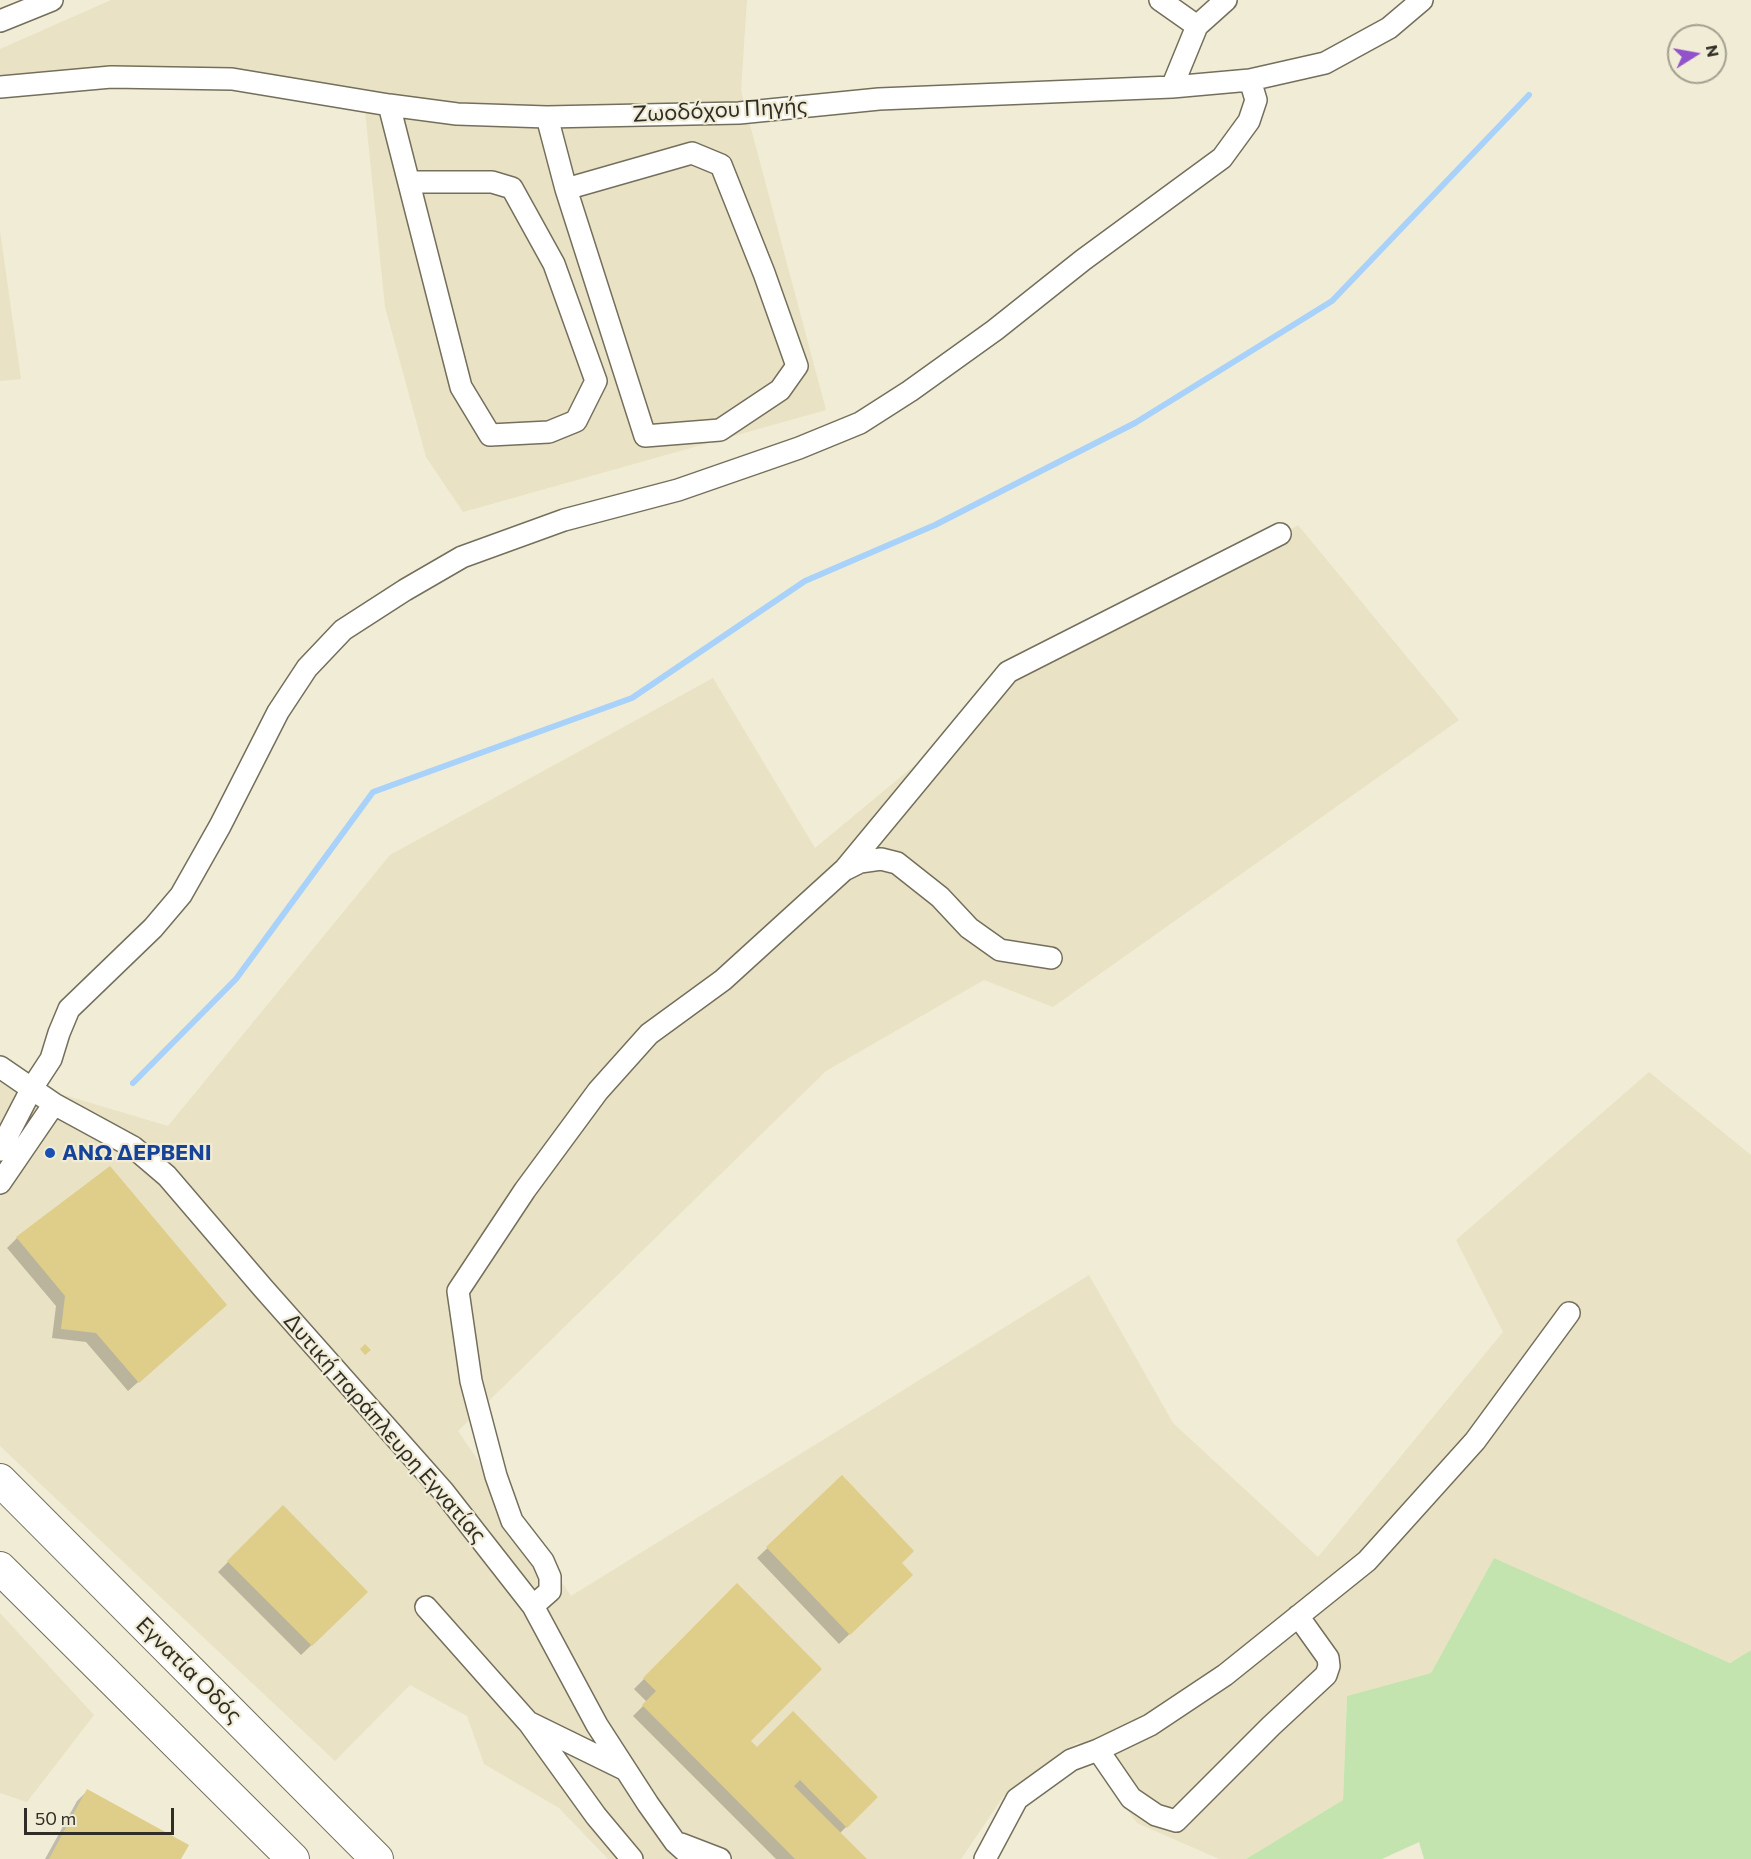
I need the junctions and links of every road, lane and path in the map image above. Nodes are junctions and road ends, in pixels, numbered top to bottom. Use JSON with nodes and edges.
{"nodes":[{"id":1,"x":52,"y":0,"type":"edge"},
{"id":2,"x":1160,"y":0,"type":"edge"},
{"id":3,"x":1226,"y":0,"type":"edge"},
{"id":4,"x":1422,"y":0,"type":"edge"},
{"id":5,"x":0,"y":21,"type":"edge"},
{"id":6,"x":1197,"y":26,"type":"junction"},
{"id":7,"x":1250,"y":80,"type":"junction"},
{"id":8,"x":0,"y":87,"type":"edge"},
{"id":9,"x":1172,"y":87,"type":"junction"},
{"id":10,"x":389,"y":105,"type":"junction"},
{"id":11,"x":547,"y":117,"type":"junction"},
{"id":12,"x":410,"y":182,"type":"junction"},
{"id":13,"x":566,"y":189,"type":"junction"},
{"id":14,"x":1280,"y":534,"type":"dead end"},
{"id":15,"x":845,"y":869,"type":"junction"},
{"id":16,"x":1051,"y":958,"type":"dead end"},
{"id":17,"x":0,"y":1068,"type":"edge"},
{"id":18,"x":32,"y":1088,"type":"junction"},
{"id":19,"x":54,"y":1104,"type":"junction"},
{"id":20,"x":0,"y":1150,"type":"edge"},
{"id":21,"x":0,"y":1183,"type":"edge"},
{"id":22,"x":1569,"y":1313,"type":"dead end"},
{"id":23,"x":0,"y":1480,"type":"edge"},
{"id":24,"x":0,"y":1568,"type":"edge"},
{"id":25,"x":533,"y":1606,"type":"junction"},
{"id":26,"x":426,"y":1607,"type":"dead end"},
{"id":27,"x":1298,"y":1616,"type":"junction"},
{"id":28,"x":528,"y":1722,"type":"junction"},
{"id":29,"x":1098,"y":1750,"type":"junction"},
{"id":30,"x":626,"y":1771,"type":"junction"},
{"id":31,"x":675,"y":1842,"type":"junction"},
{"id":32,"x":293,"y":1859,"type":"edge"},
{"id":33,"x":377,"y":1859,"type":"edge"},
{"id":34,"x":632,"y":1859,"type":"edge"},
{"id":35,"x":694,"y":1859,"type":"edge"},
{"id":36,"x":720,"y":1859,"type":"edge"},
{"id":37,"x":985,"y":1859,"type":"edge"}],
"edges":[{"from":1,"to":5,"type":"street"},
{"from":2,"to":6,"type":"street"},
{"from":3,"to":6,"type":"street"},
{"from":4,"to":7,"type":"street","name":"Ζωοδόχου Πηγής"},
{"from":6,"to":9,"type":"street"},
{"from":7,"to":9,"type":"street","name":"Ζωοδόχου Πηγής"},
{"from":7,"to":18,"type":"street"},
{"from":8,"to":10,"type":"street","name":"Ζωοδόχου Πηγής"},
{"from":9,"to":11,"type":"street","name":"Ζωοδόχου Πηγής"},
{"from":10,"to":11,"type":"street","name":"Ζωοδόχου Πηγής"},
{"from":10,"to":12,"type":"street"},
{"from":11,"to":13,"type":"street"},
{"from":12,"to":12,"type":"street"},
{"from":13,"to":13,"type":"street"},
{"from":14,"to":15,"type":"street"},
{"from":15,"to":16,"type":"street"},
{"from":15,"to":25,"type":"street"},
{"from":17,"to":18,"type":"street","name":"Δυτική παράπλευρη Εγνατίας"},
{"from":18,"to":19,"type":"street","name":"Δυτική παράπλευρη Εγνατίας"},
{"from":18,"to":20,"type":"street"},
{"from":19,"to":21,"type":"street"},
{"from":19,"to":25,"type":"street","name":"Δυτική παράπλευρη Εγνατίας"},
{"from":22,"to":27,"type":"street"},
{"from":23,"to":33,"type":"highway","name":"Εγνατία Οδός"},
{"from":24,"to":32,"type":"highway"},
{"from":25,"to":30,"type":"street","name":"Δυτική παράπλευρη Εγνατίας"},
{"from":26,"to":28,"type":"street"},
{"from":27,"to":29,"type":"street"},
{"from":27,"to":29,"type":"street"},
{"from":28,"to":30,"type":"street"},
{"from":28,"to":34,"type":"street"},
{"from":29,"to":37,"type":"street"},
{"from":30,"to":31,"type":"street","name":"Δυτική παράπλευρη Εγνατίας"},
{"from":31,"to":35,"type":"street","name":"Δυτική παράπλευρη Εγνατίας"},
{"from":31,"to":36,"type":"street"}]}
